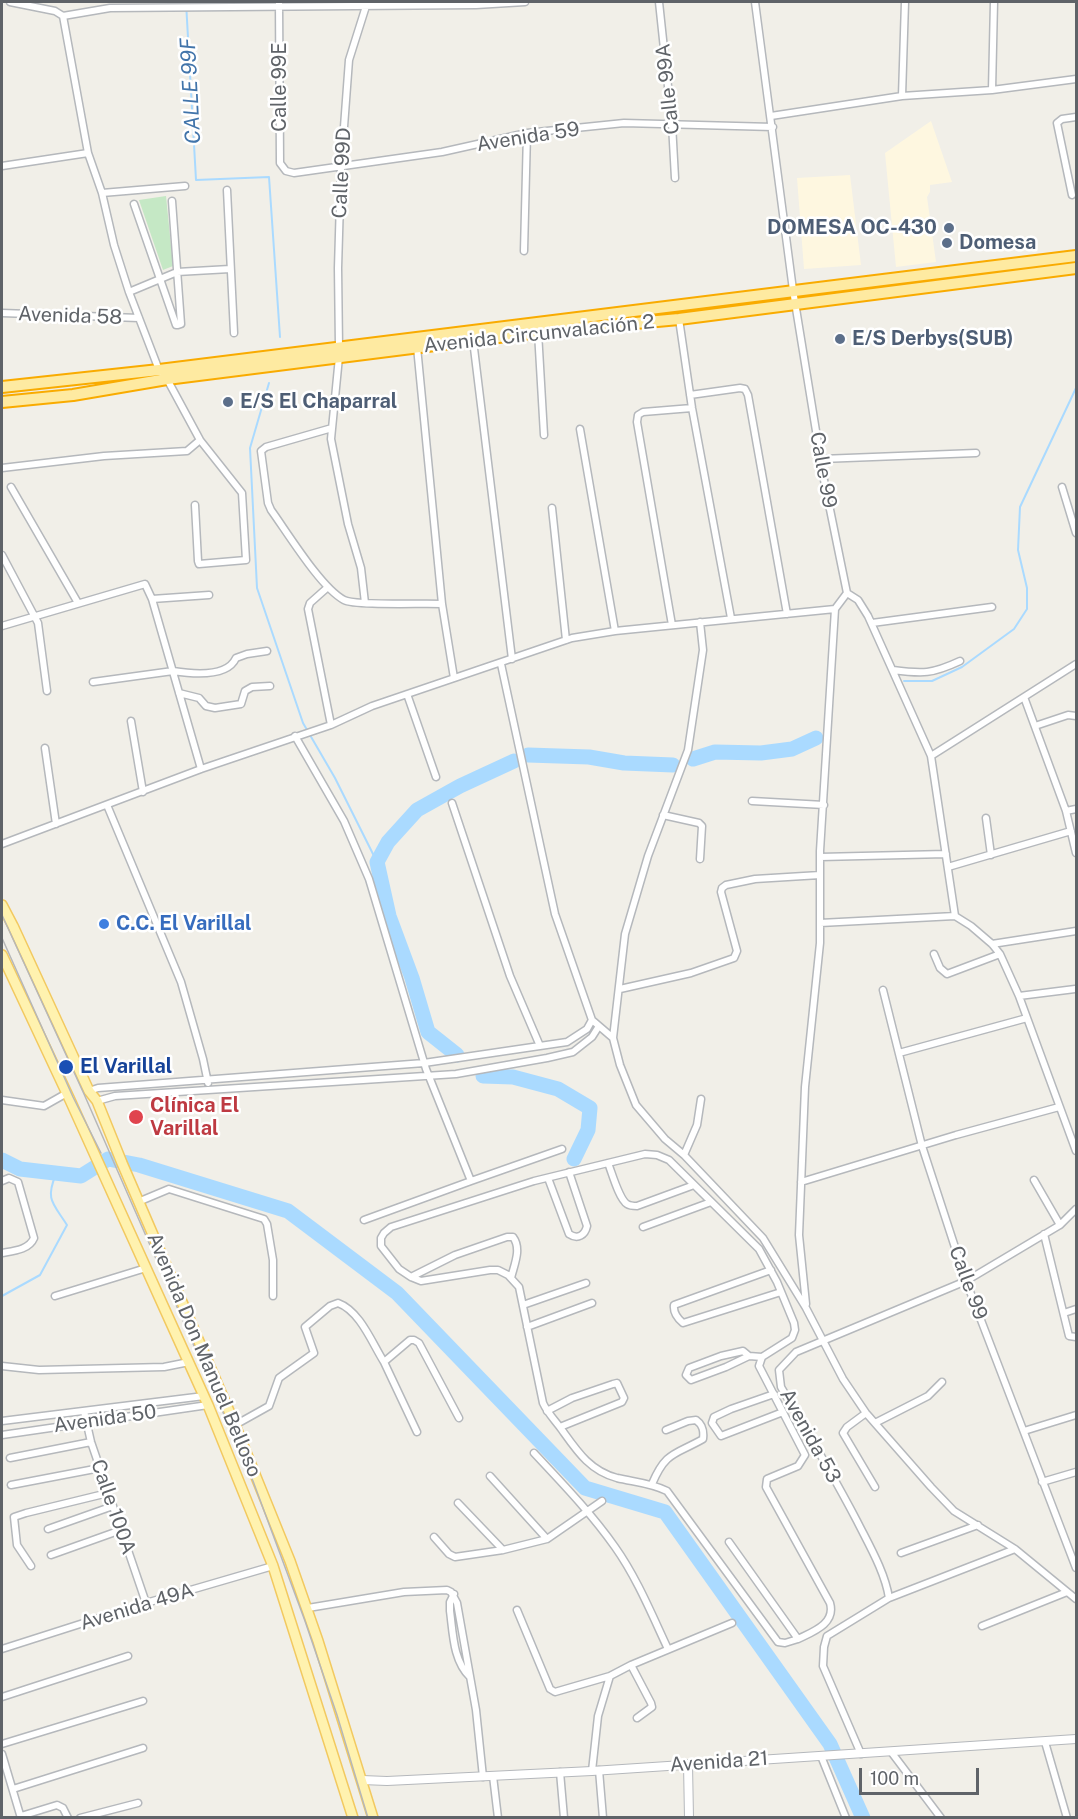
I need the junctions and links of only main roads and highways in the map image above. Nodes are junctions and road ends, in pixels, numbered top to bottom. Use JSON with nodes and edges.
{"nodes":[{"id":1,"x":1077,"y":256,"type":"edge"},
{"id":2,"x":1077,"y":268,"type":"edge"},
{"id":3,"x":339,"y":352,"type":"junction"},
{"id":4,"x":2,"y":381,"type":"edge"},
{"id":5,"x":40,"y":383,"type":"junction"},
{"id":6,"x":2,"y":387,"type":"edge"},
{"id":7,"x":2,"y":404,"type":"edge"},
{"id":8,"x":2,"y":905,"type":"edge"},
{"id":9,"x":2,"y":955,"type":"edge"},
{"id":10,"x":353,"y":1818,"type":"edge"},
{"id":11,"x":373,"y":1818,"type":"edge"}],
"edges":[{"from":1,"to":3,"type":"highway","name":"Avenida Circunvalación 2"},
{"from":2,"to":3,"type":"highway","name":"Avenida Circunvalación 2"},
{"from":3,"to":5,"type":"highway","name":"Avenida Circunvalación 2"},
{"from":3,"to":7,"type":"highway","name":"Avenida Circunvalación 2"},
{"from":4,"to":5,"type":"highway"},
{"from":5,"to":6,"type":"highway","name":"Avenida Circunvalación 2"},
{"from":8,"to":11,"type":"main road","name":"Avenida Don Manuel Belloso"},
{"from":9,"to":10,"type":"main road","name":"Avenida Don Manuel Belloso"}]}
